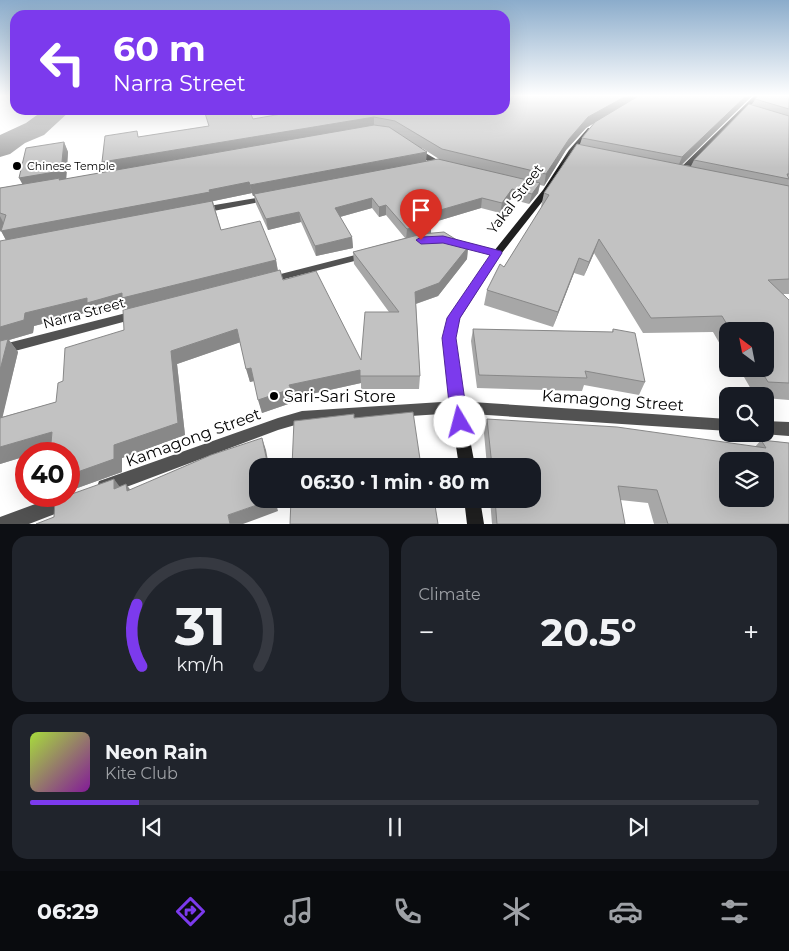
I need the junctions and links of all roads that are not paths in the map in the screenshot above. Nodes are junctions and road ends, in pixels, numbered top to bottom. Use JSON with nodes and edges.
{"nodes":[{"id":1,"x":733,"y":119,"type":"edge"},
{"id":2,"x":597,"y":125,"type":"edge"},
{"id":3,"x":408,"y":144,"type":"edge"},
{"id":4,"x":437,"y":164,"type":"junction"},
{"id":5,"x":427,"y":166,"type":"edge"},
{"id":6,"x":455,"y":168,"type":"edge"},
{"id":7,"x":670,"y":172,"type":"edge"},
{"id":8,"x":679,"y":174,"type":"junction"},
{"id":9,"x":688,"y":176,"type":"edge"},
{"id":10,"x":272,"y":197,"type":"edge"},
{"id":11,"x":194,"y":212,"type":"edge"},
{"id":12,"x":443,"y":239,"type":"edge"},
{"id":13,"x":373,"y":253,"type":"edge"},
{"id":14,"x":497,"y":253,"type":"junction"},
{"id":15,"x":258,"y":283,"type":"edge"},
{"id":16,"x":144,"y":313,"type":"edge"},
{"id":17,"x":0,"y":350,"type":"edge"},
{"id":18,"x":457,"y":407,"type":"junction"},
{"id":19,"x":719,"y":424,"type":"edge"},
{"id":20,"x":774,"y":428,"type":"edge"},
{"id":21,"x":789,"y":429,"type":"edge"},
{"id":22,"x":466,"y":458,"type":"edge"},
{"id":23,"x":473,"y":508,"type":"edge"},
{"id":24,"x":5,"y":524,"type":"edge"},
{"id":25,"x":476,"y":524,"type":"edge"}],
"edges":[{"from":1,"to":8,"type":"street"},
{"from":2,"to":14,"type":"street","name":"Yakal Street"},
{"from":3,"to":4,"type":"street"},
{"from":4,"to":5,"type":"street"},
{"from":4,"to":6,"type":"street"},
{"from":7,"to":8,"type":"street"},
{"from":8,"to":9,"type":"street"},
{"from":10,"to":11,"type":"street"},
{"from":12,"to":14,"type":"street"},
{"from":13,"to":15,"type":"street"},
{"from":14,"to":18,"type":"street","name":"Yakal Street"},
{"from":16,"to":17,"type":"street","name":"Narra Street"},
{"from":18,"to":19,"type":"street","name":"Kamagong Street"},
{"from":18,"to":22,"type":"street","name":"Yakal Street"},
{"from":18,"to":24,"type":"street","name":"Kamagong Street"},
{"from":20,"to":21,"type":"street"},
{"from":23,"to":25,"type":"street"}]}
